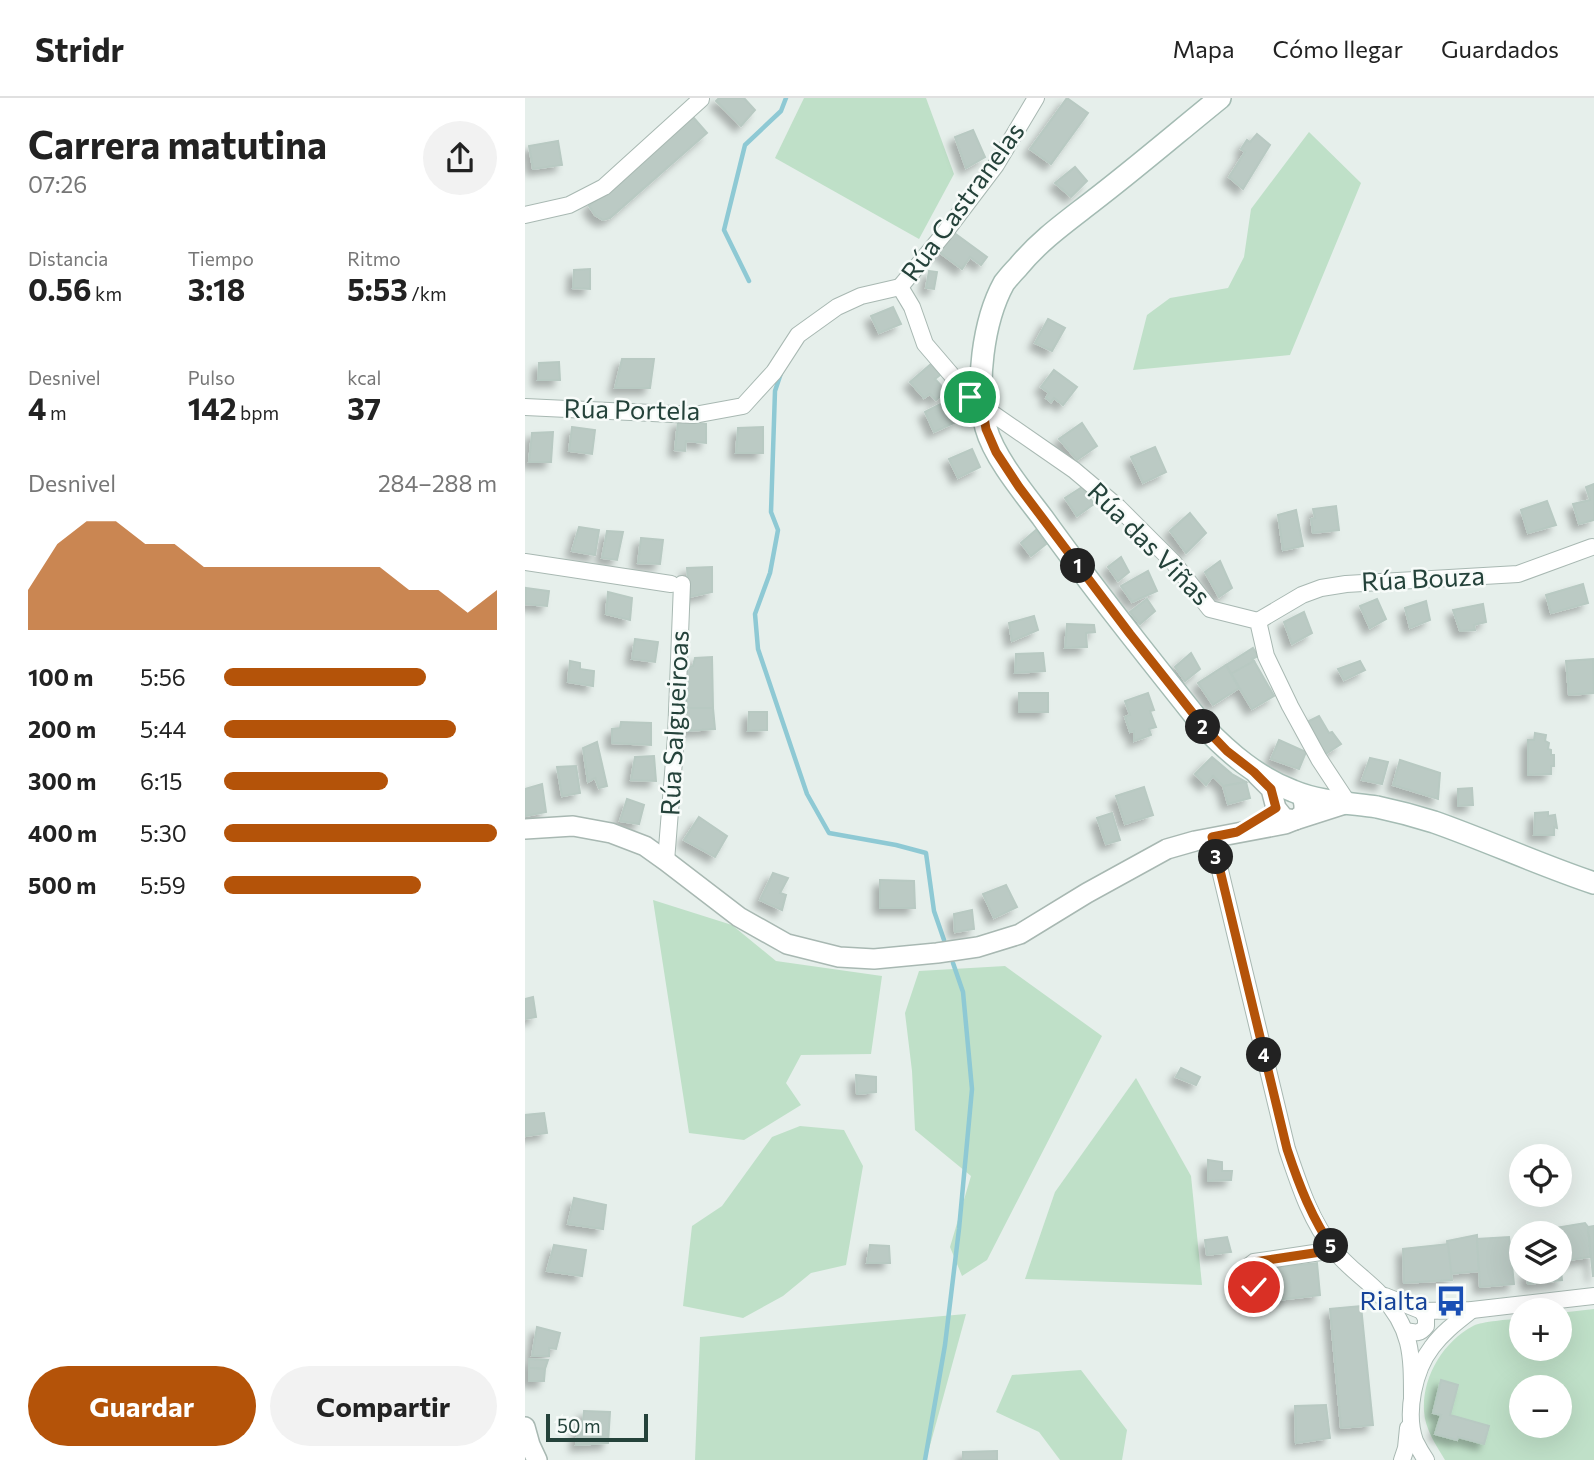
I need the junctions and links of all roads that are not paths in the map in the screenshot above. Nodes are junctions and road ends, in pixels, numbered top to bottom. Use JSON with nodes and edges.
{"nodes":[{"id":1,"x":1036,"y":98,"type":"edge"},
{"id":2,"x":1220,"y":98,"type":"edge"},
{"id":3,"x":701,"y":99,"type":"edge"},
{"id":4,"x":525,"y":215,"type":"edge"},
{"id":5,"x":900,"y":287,"type":"junction"},
{"id":6,"x":982,"y":406,"type":"junction"},
{"id":7,"x":525,"y":407,"type":"edge"},
{"id":8,"x":1592,"y":547,"type":"dead end"},
{"id":9,"x":525,"y":562,"type":"edge"},
{"id":10,"x":1258,"y":621,"type":"junction"},
{"id":11,"x":1254,"y":772,"type":"junction"},
{"id":12,"x":1298,"y":793,"type":"junction"},
{"id":13,"x":1348,"y":803,"type":"junction"},
{"id":14,"x":1276,"y":808,"type":"junction"},
{"id":15,"x":1294,"y":820,"type":"junction"},
{"id":16,"x":525,"y":829,"type":"edge"},
{"id":17,"x":1237,"y":832,"type":"junction"},
{"id":18,"x":1212,"y":837,"type":"junction"},
{"id":19,"x":666,"y":861,"type":"junction"},
{"id":20,"x":1594,"y":883,"type":"edge"},
{"id":21,"x":1334,"y":1250,"type":"junction"},
{"id":22,"x":1254,"y":1287,"type":"dead end"},
{"id":23,"x":1380,"y":1294,"type":"junction"},
{"id":24,"x":1594,"y":1296,"type":"edge"},
{"id":25,"x":1472,"y":1310,"type":"junction"},
{"id":26,"x":1422,"y":1311,"type":"junction"},
{"id":27,"x":1406,"y":1331,"type":"junction"},
{"id":28,"x":1411,"y":1403,"type":"junction"},
{"id":29,"x":525,"y":1427,"type":"edge"},
{"id":30,"x":537,"y":1460,"type":"edge"},
{"id":31,"x":1402,"y":1460,"type":"edge"},
{"id":32,"x":1426,"y":1460,"type":"edge"}],
"edges":[{"from":1,"to":5,"type":"street","name":"Rúa Castranelas"},
{"from":2,"to":6,"type":"main road"},
{"from":3,"to":4,"type":"street"},
{"from":5,"to":6,"type":"street","name":"Rúa Castranelas"},
{"from":5,"to":7,"type":"street","name":"Rúa Portela"},
{"from":6,"to":10,"type":"street","name":"Rúa das Viñas"},
{"from":6,"to":11,"type":"main road"},
{"from":8,"to":10,"type":"street","name":"Rúa Bouza"},
{"from":9,"to":19,"type":"street","name":"Rúa Salgueiroas"},
{"from":10,"to":13,"type":"street"},
{"from":11,"to":12,"type":"main road"},
{"from":11,"to":14,"type":"street"},
{"from":12,"to":13,"type":"main road"},
{"from":12,"to":14,"type":"street"},
{"from":12,"to":15,"type":"street"},
{"from":13,"to":15,"type":"street"},
{"from":13,"to":20,"type":"main road"},
{"from":14,"to":15,"type":"street"},
{"from":14,"to":17,"type":"street"},
{"from":15,"to":17,"type":"street"},
{"from":16,"to":19,"type":"street"},
{"from":17,"to":18,"type":"street"},
{"from":18,"to":19,"type":"street"},
{"from":18,"to":21,"type":"street"},
{"from":21,"to":22,"type":"street"},
{"from":21,"to":23,"type":"street"},
{"from":23,"to":26,"type":"street"},
{"from":23,"to":27,"type":"street"},
{"from":24,"to":25,"type":"street"},
{"from":25,"to":26,"type":"street"},
{"from":25,"to":28,"type":"street"},
{"from":26,"to":27,"type":"street"},
{"from":27,"to":28,"type":"street"},
{"from":28,"to":31,"type":"street"},
{"from":28,"to":32,"type":"street"},
{"from":29,"to":30,"type":"street"}]}
